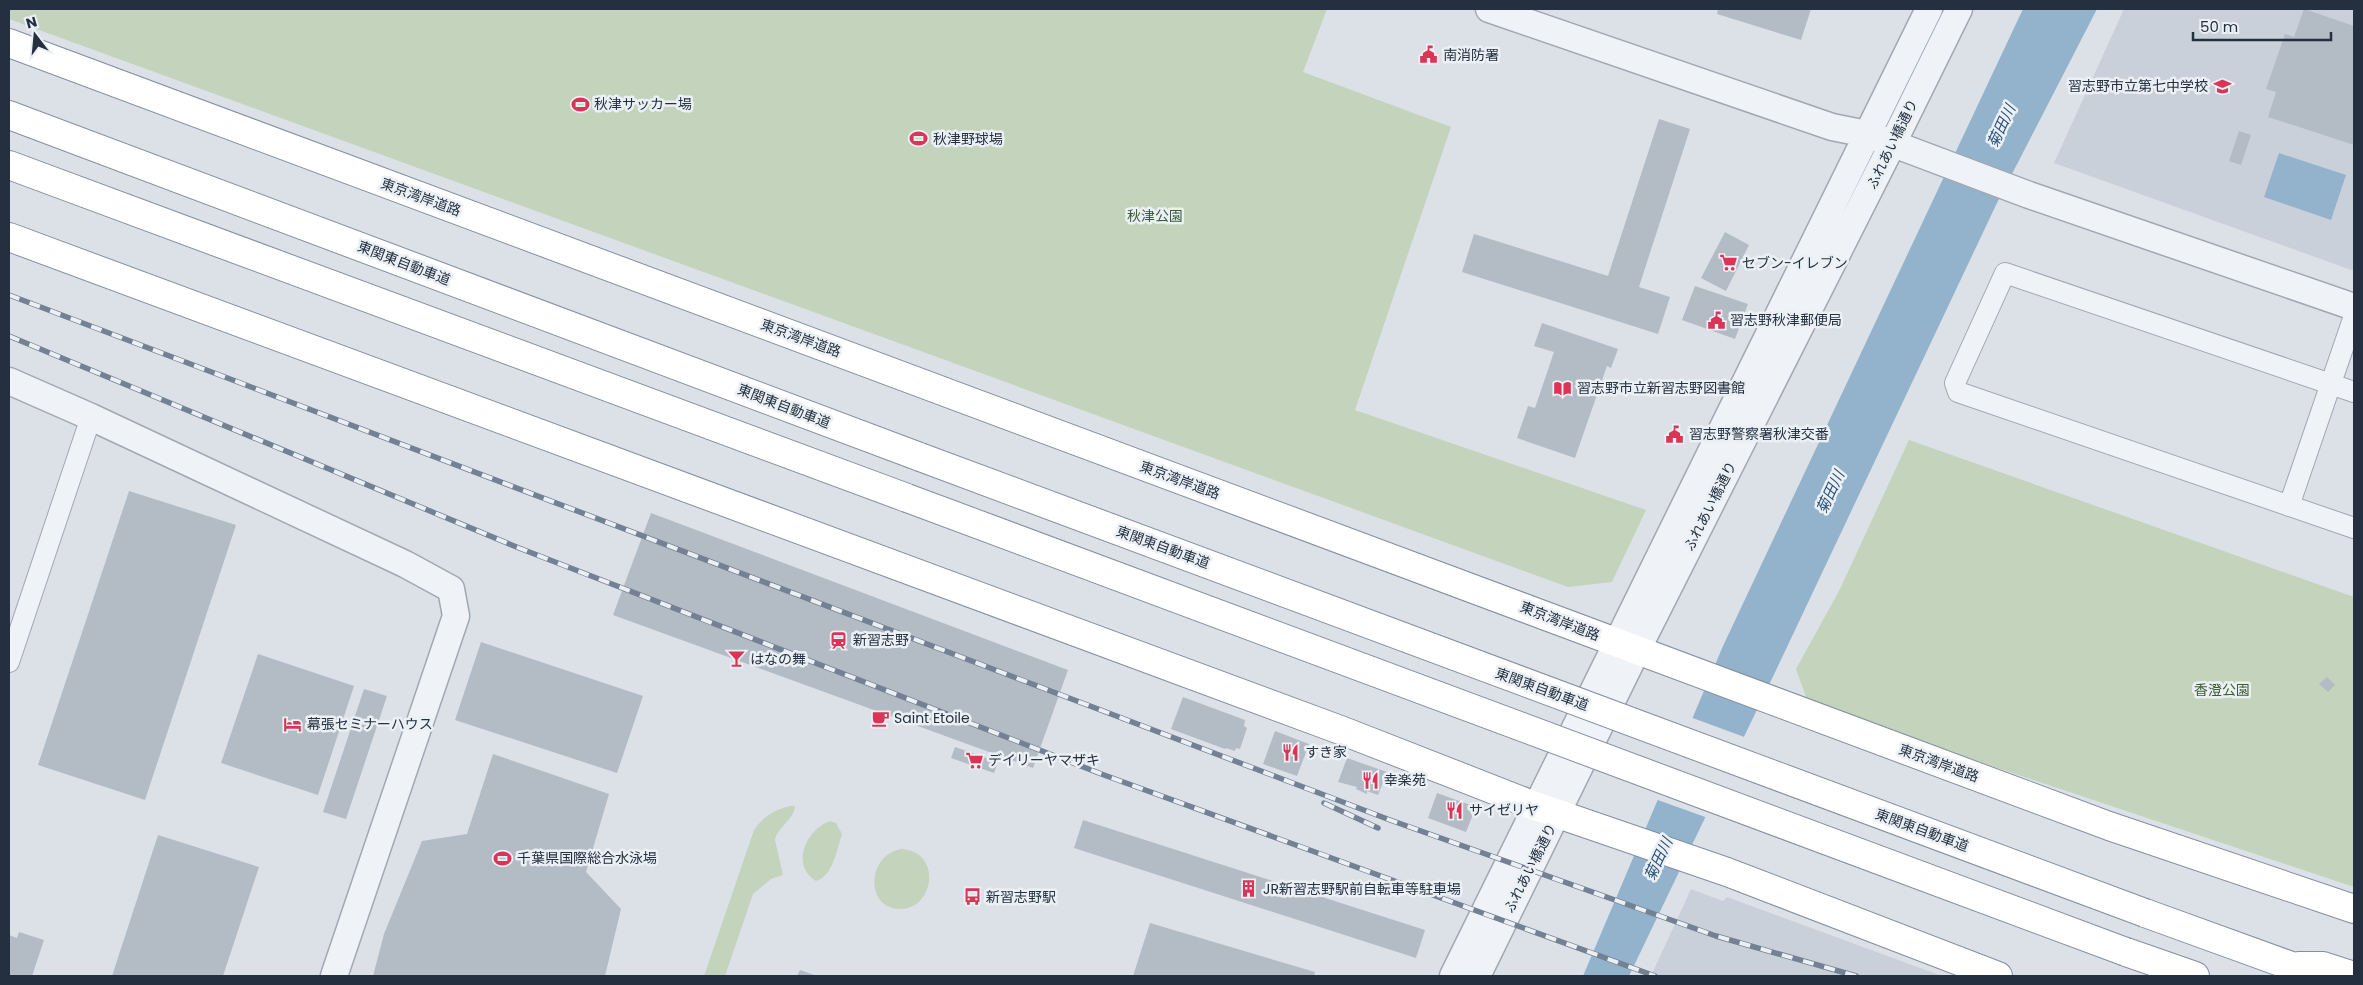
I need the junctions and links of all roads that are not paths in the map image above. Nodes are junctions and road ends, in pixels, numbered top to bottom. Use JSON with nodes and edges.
{"nodes":[{"id":1,"x":1489,"y":9,"type":"edge"},
{"id":2,"x":1929,"y":9,"type":"edge"},
{"id":3,"x":1959,"y":9,"type":"edge"},
{"id":4,"x":9,"y":43,"type":"edge"},
{"id":5,"x":16,"y":118,"type":"edge"},
{"id":6,"x":1867,"y":134,"type":"junction"},
{"id":7,"x":1893,"y":143,"type":"junction"},
{"id":8,"x":9,"y":165,"type":"edge"},
{"id":9,"x":9,"y":237,"type":"edge"},
{"id":10,"x":2354,"y":307,"type":"edge"},
{"id":11,"x":2354,"y":316,"type":"edge"},
{"id":12,"x":9,"y":381,"type":"edge"},
{"id":13,"x":2331,"y":384,"type":"junction"},
{"id":14,"x":2354,"y":392,"type":"edge"},
{"id":15,"x":91,"y":417,"type":"junction"},
{"id":16,"x":2289,"y":506,"type":"junction"},
{"id":17,"x":2354,"y":528,"type":"edge"},
{"id":18,"x":1626,"y":646,"type":"junction"},
{"id":19,"x":9,"y":662,"type":"edge"},
{"id":20,"x":1546,"y":810,"type":"junction"},
{"id":21,"x":2354,"y":909,"type":"edge"},
{"id":22,"x":2290,"y":966,"type":"junction"},
{"id":23,"x":334,"y":976,"type":"edge"},
{"id":24,"x":1453,"y":976,"type":"edge"},
{"id":25,"x":1477,"y":976,"type":"edge"},
{"id":26,"x":1998,"y":976,"type":"edge"},
{"id":27,"x":2195,"y":976,"type":"edge"},
{"id":28,"x":2319,"y":976,"type":"edge"},
{"id":29,"x":2354,"y":976,"type":"edge"}],
"edges":[{"from":1,"to":6,"type":"street"},
{"from":2,"to":6,"type":"street","name":"ふれあい橋通り"},
{"from":3,"to":7,"type":"street","name":"ふれあい橋通り"},
{"from":4,"to":18,"type":"highway","name":"東京湾岸道路"},
{"from":5,"to":22,"type":"highway","name":"東関東自動車道","bridge":true},
{"from":6,"to":7,"type":"street"},
{"from":6,"to":18,"type":"street","name":"ふれあい橋通り"},
{"from":7,"to":10,"type":"street"},
{"from":7,"to":18,"type":"street","name":"ふれあい橋通り"},
{"from":8,"to":27,"type":"highway","bridge":true},
{"from":9,"to":20,"type":"highway"},
{"from":11,"to":13,"type":"street"},
{"from":12,"to":15,"type":"street"},
{"from":13,"to":14,"type":"street"},
{"from":13,"to":16,"type":"street"},
{"from":13,"to":16,"type":"street"},
{"from":15,"to":19,"type":"street"},
{"from":15,"to":23,"type":"street"},
{"from":16,"to":17,"type":"street"},
{"from":18,"to":20,"type":"street","name":"ふれあい橋通り"},
{"from":18,"to":21,"type":"highway","name":"東京湾岸道路"},
{"from":20,"to":24,"type":"street","name":"ふれあい橋通り"},
{"from":20,"to":25,"type":"street","name":"ふれあい橋通り"},
{"from":20,"to":26,"type":"highway"},
{"from":22,"to":28,"type":"highway","name":"東関東自動車道"},
{"from":22,"to":29,"type":"highway"}]}
